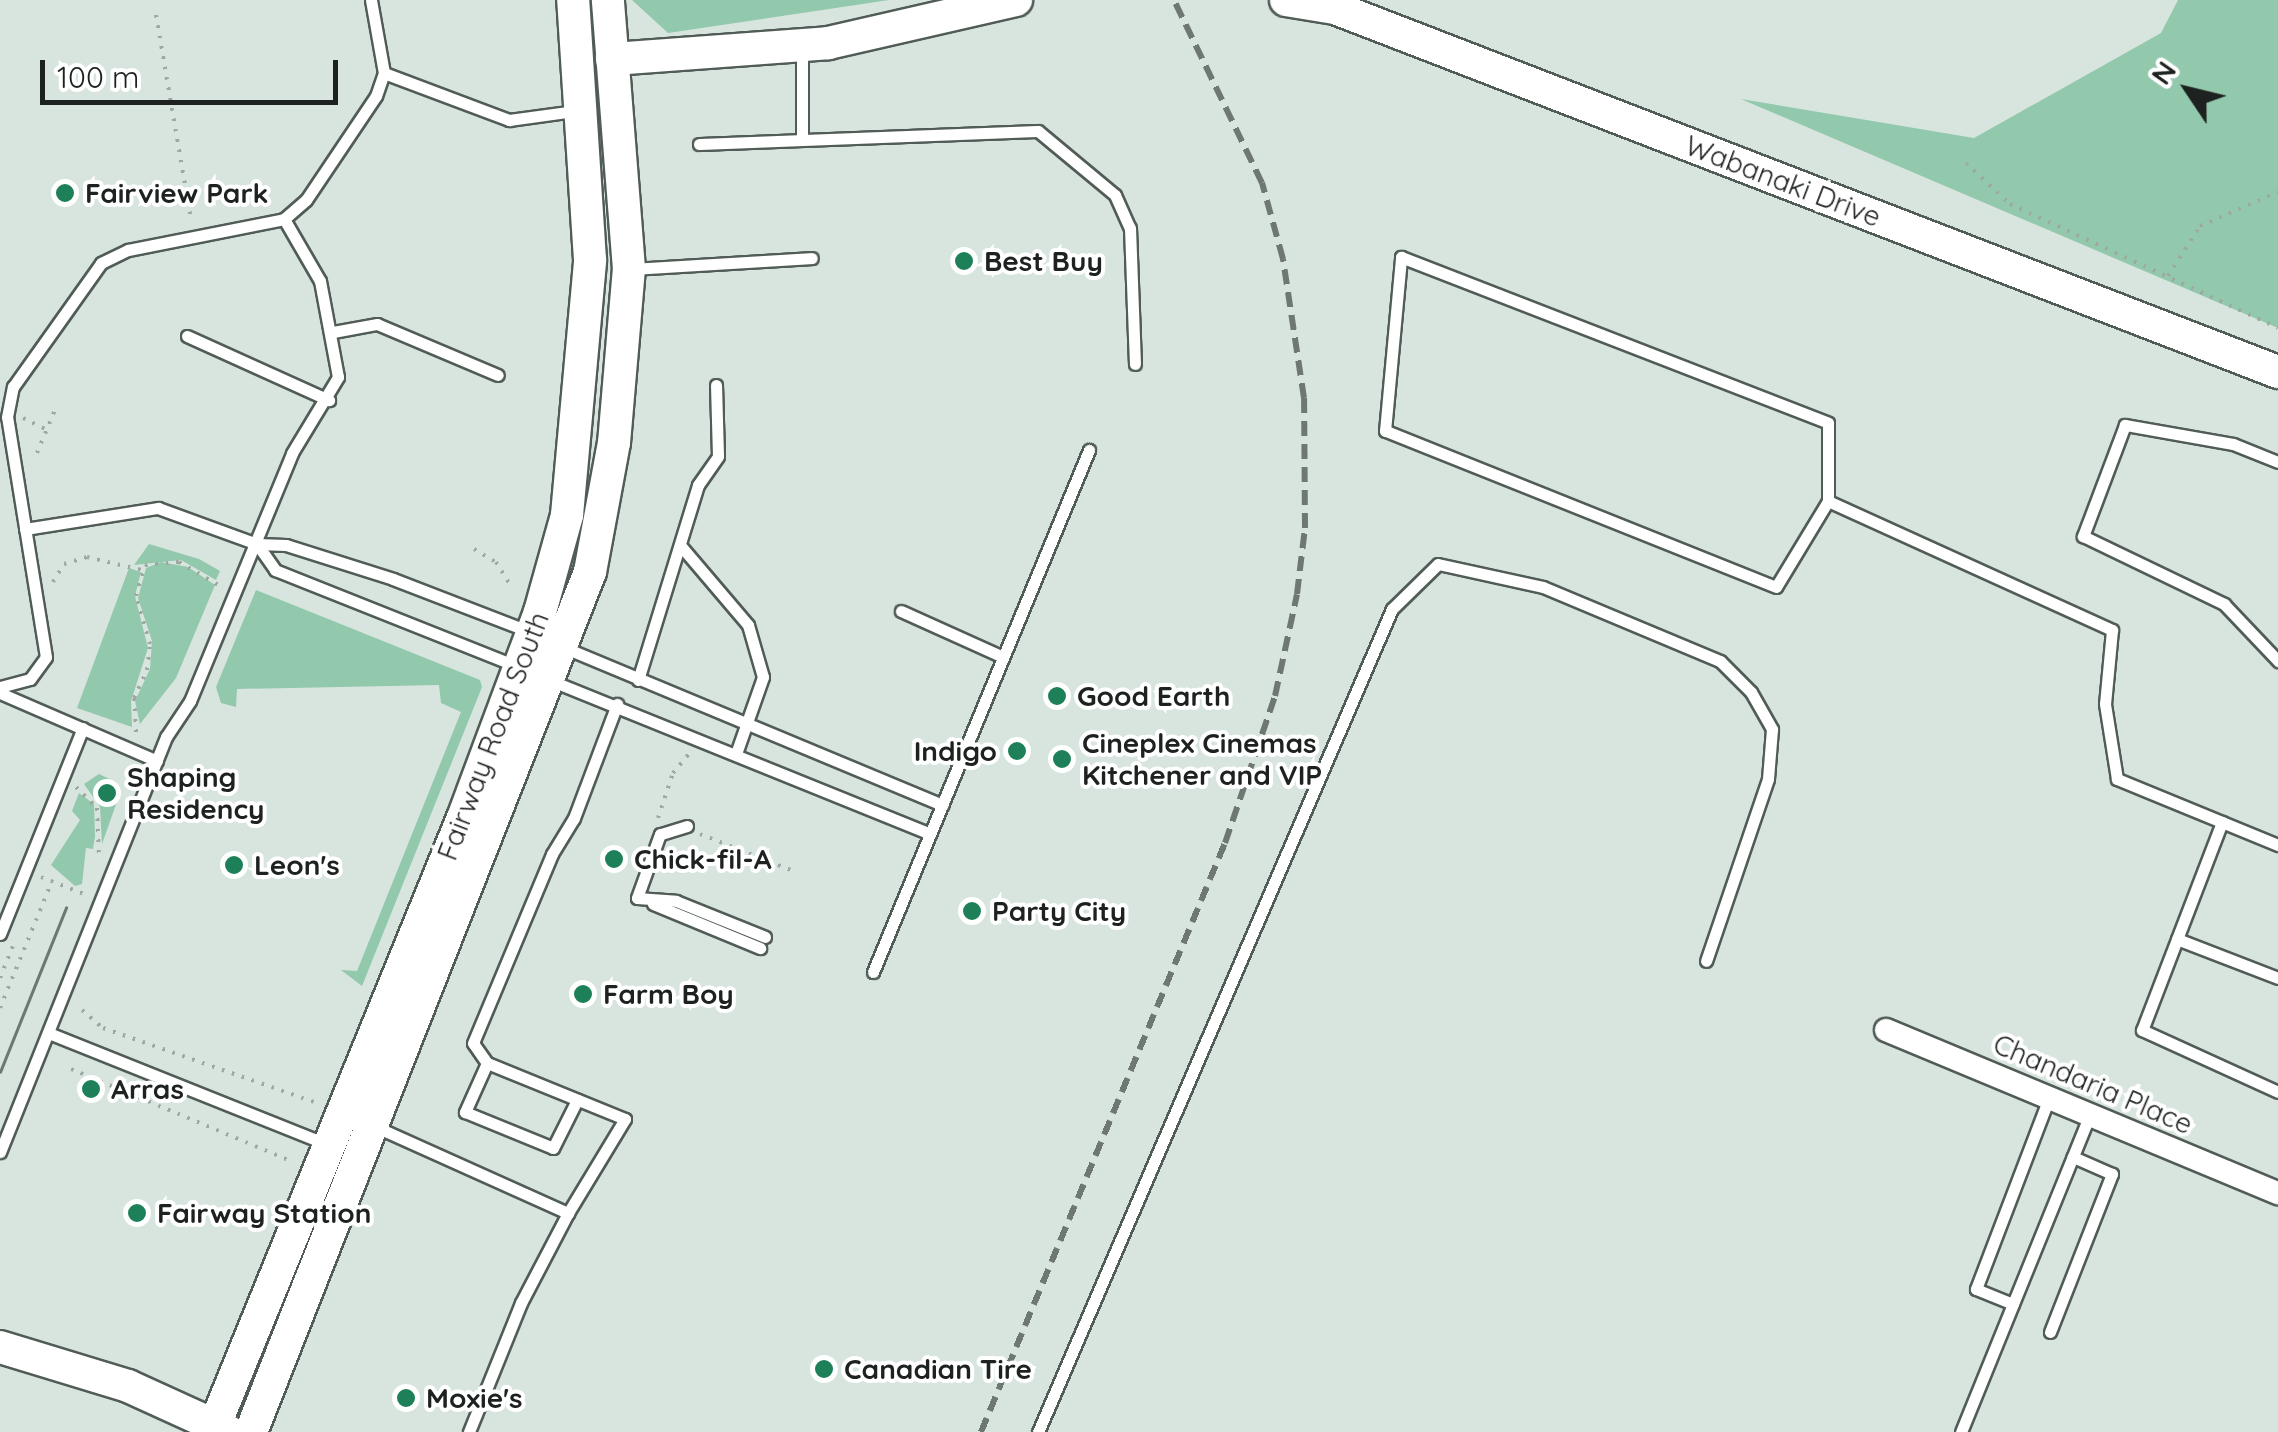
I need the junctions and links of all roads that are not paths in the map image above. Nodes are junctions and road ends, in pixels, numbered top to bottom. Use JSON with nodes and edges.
{"nodes":[{"id":1,"x":371,"y":0,"type":"edge"},
{"id":2,"x":573,"y":0,"type":"edge"},
{"id":3,"x":608,"y":0,"type":"edge"},
{"id":4,"x":1016,"y":0,"type":"edge"},
{"id":5,"x":1286,"y":0,"type":"edge"},
{"id":6,"x":1336,"y":4,"type":"edge"},
{"id":7,"x":802,"y":47,"type":"junction"},
{"id":8,"x":612,"y":59,"type":"junction"},
{"id":9,"x":384,"y":73,"type":"junction"},
{"id":10,"x":581,"y":110,"type":"junction"},
{"id":11,"x":802,"y":140,"type":"junction"},
{"id":12,"x":700,"y":144,"type":"dead end"},
{"id":13,"x":284,"y":219,"type":"junction"},
{"id":14,"x":812,"y":258,"type":"dead end"},
{"id":15,"x":629,"y":270,"type":"junction"},
{"id":16,"x":333,"y":332,"type":"junction"},
{"id":17,"x":186,"y":336,"type":"dead end"},
{"id":18,"x":1135,"y":364,"type":"dead end"},
{"id":19,"x":2278,"y":372,"type":"edge"},
{"id":20,"x":498,"y":376,"type":"dead end"},
{"id":21,"x":716,"y":385,"type":"dead end"},
{"id":22,"x":329,"y":400,"type":"junction"},
{"id":23,"x":1088,"y":450,"type":"dead end"},
{"id":24,"x":2278,"y":462,"type":"edge"},
{"id":25,"x":1828,"y":501,"type":"junction"},
{"id":26,"x":25,"y":529,"type":"junction"},
{"id":27,"x":257,"y":544,"type":"junction"},
{"id":28,"x":680,"y":545,"type":"junction"},
{"id":29,"x":901,"y":611,"type":"dead end"},
{"id":30,"x":532,"y":632,"type":"junction"},
{"id":31,"x":562,"y":647,"type":"junction"},
{"id":32,"x":1003,"y":657,"type":"junction"},
{"id":33,"x":2278,"y":661,"type":"edge"},
{"id":34,"x":533,"y":673,"type":"junction"},
{"id":35,"x":638,"y":680,"type":"junction"},
{"id":36,"x":0,"y":690,"type":"edge"},
{"id":37,"x":617,"y":704,"type":"junction"},
{"id":38,"x":748,"y":725,"type":"junction"},
{"id":39,"x":83,"y":728,"type":"junction"},
{"id":40,"x":736,"y":752,"type":"junction"},
{"id":41,"x":157,"y":761,"type":"junction"},
{"id":42,"x":942,"y":805,"type":"junction"},
{"id":43,"x":2222,"y":822,"type":"junction"},
{"id":44,"x":683,"y":826,"type":"road end"},
{"id":45,"x":930,"y":834,"type":"junction"},
{"id":46,"x":2278,"y":845,"type":"edge"},
{"id":47,"x":0,"y":934,"type":"edge"},
{"id":48,"x":2177,"y":939,"type":"junction"},
{"id":49,"x":763,"y":942,"type":"dead end"},
{"id":50,"x":1706,"y":960,"type":"dead end"},
{"id":51,"x":872,"y":972,"type":"dead end"},
{"id":52,"x":2278,"y":978,"type":"edge"},
{"id":53,"x":1886,"y":1030,"type":"dead end"},
{"id":54,"x":51,"y":1034,"type":"junction"},
{"id":55,"x":488,"y":1063,"type":"junction"},
{"id":56,"x":2278,"y":1092,"type":"edge"},
{"id":57,"x":2049,"y":1098,"type":"junction"},
{"id":58,"x":577,"y":1100,"type":"junction"},
{"id":59,"x":2090,"y":1115,"type":"junction"},
{"id":60,"x":374,"y":1126,"type":"junction"},
{"id":61,"x":333,"y":1146,"type":"junction"},
{"id":62,"x":0,"y":1152,"type":"edge"},
{"id":63,"x":2072,"y":1157,"type":"junction"},
{"id":64,"x":2278,"y":1193,"type":"edge"},
{"id":65,"x":568,"y":1213,"type":"junction"},
{"id":66,"x":2013,"y":1304,"type":"junction"},
{"id":67,"x":2050,"y":1332,"type":"dead end"},
{"id":68,"x":0,"y":1347,"type":"edge"},
{"id":69,"x":219,"y":1430,"type":"edge"},
{"id":70,"x":252,"y":1432,"type":"edge"},
{"id":71,"x":469,"y":1432,"type":"edge"},
{"id":72,"x":1038,"y":1432,"type":"edge"},
{"id":73,"x":1961,"y":1432,"type":"edge"}],
"edges":[{"from":1,"to":9,"type":"lane"},
{"from":2,"to":10,"type":"main road","name":"Fairway Road South"},
{"from":3,"to":8,"type":"main road","name":"Fairway Road South"},
{"from":4,"to":7,"type":"main road"},
{"from":5,"to":6,"type":"main road","name":"Wabanaki Drive"},
{"from":6,"to":19,"type":"main road","name":"Wabanaki Drive"},
{"from":7,"to":8,"type":"main road"},
{"from":7,"to":11,"type":"lane"},
{"from":8,"to":15,"type":"main road","name":"Fairway Road South"},
{"from":9,"to":10,"type":"lane"},
{"from":9,"to":13,"type":"lane"},
{"from":10,"to":30,"type":"main road","name":"Fairway Road South"},
{"from":11,"to":12,"type":"lane"},
{"from":11,"to":18,"type":"lane"},
{"from":13,"to":16,"type":"lane"},
{"from":13,"to":26,"type":"lane"},
{"from":14,"to":15,"type":"lane"},
{"from":15,"to":31,"type":"main road","name":"Fairway Road South"},
{"from":16,"to":20,"type":"lane"},
{"from":16,"to":22,"type":"lane"},
{"from":17,"to":22,"type":"lane"},
{"from":21,"to":28,"type":"lane"},
{"from":22,"to":27,"type":"lane"},
{"from":23,"to":32,"type":"lane"},
{"from":24,"to":33,"type":"lane"},
{"from":25,"to":25,"type":"lane"},
{"from":25,"to":43,"type":"lane"},
{"from":26,"to":27,"type":"lane"},
{"from":26,"to":36,"type":"lane"},
{"from":27,"to":30,"type":"lane"},
{"from":27,"to":34,"type":"lane"},
{"from":27,"to":41,"type":"lane"},
{"from":28,"to":35,"type":"lane"},
{"from":28,"to":38,"type":"lane"},
{"from":29,"to":32,"type":"lane"},
{"from":30,"to":31,"type":"lane"},
{"from":30,"to":34,"type":"main road","name":"Fairway Road South"},
{"from":31,"to":34,"type":"main road","name":"Fairway Road South"},
{"from":31,"to":35,"type":"lane"},
{"from":32,"to":42,"type":"lane"},
{"from":34,"to":37,"type":"lane"},
{"from":34,"to":60,"type":"main road","name":"Fairway Road South"},
{"from":34,"to":61,"type":"main road","name":"Fairway Road South"},
{"from":35,"to":38,"type":"lane"},
{"from":36,"to":39,"type":"lane"},
{"from":37,"to":40,"type":"lane"},
{"from":37,"to":55,"type":"lane"},
{"from":38,"to":40,"type":"lane"},
{"from":38,"to":42,"type":"lane"},
{"from":39,"to":41,"type":"lane"},
{"from":39,"to":47,"type":"lane"},
{"from":40,"to":45,"type":"lane"},
{"from":41,"to":54,"type":"lane"},
{"from":42,"to":45,"type":"lane"},
{"from":43,"to":46,"type":"lane"},
{"from":43,"to":48,"type":"lane"},
{"from":44,"to":49,"type":"lane"},
{"from":45,"to":51,"type":"lane"},
{"from":48,"to":52,"type":"lane"},
{"from":48,"to":56,"type":"lane"},
{"from":50,"to":72,"type":"lane"},
{"from":53,"to":57,"type":"street","name":"Chandaria Place"},
{"from":54,"to":61,"type":"lane"},
{"from":54,"to":62,"type":"lane"},
{"from":55,"to":58,"type":"lane"},
{"from":55,"to":58,"type":"lane"},
{"from":57,"to":59,"type":"street","name":"Chandaria Place"},
{"from":57,"to":66,"type":"lane"},
{"from":58,"to":65,"type":"lane"},
{"from":59,"to":63,"type":"lane"},
{"from":59,"to":64,"type":"street","name":"Chandaria Place"},
{"from":60,"to":65,"type":"lane"},
{"from":60,"to":70,"type":"main road","name":"Fairway Road South"},
{"from":61,"to":69,"type":"main road","name":"Fairway Road South"},
{"from":63,"to":66,"type":"lane"},
{"from":63,"to":67,"type":"lane"},
{"from":65,"to":71,"type":"lane"},
{"from":66,"to":73,"type":"lane"},
{"from":68,"to":69,"type":"main road"}]}
